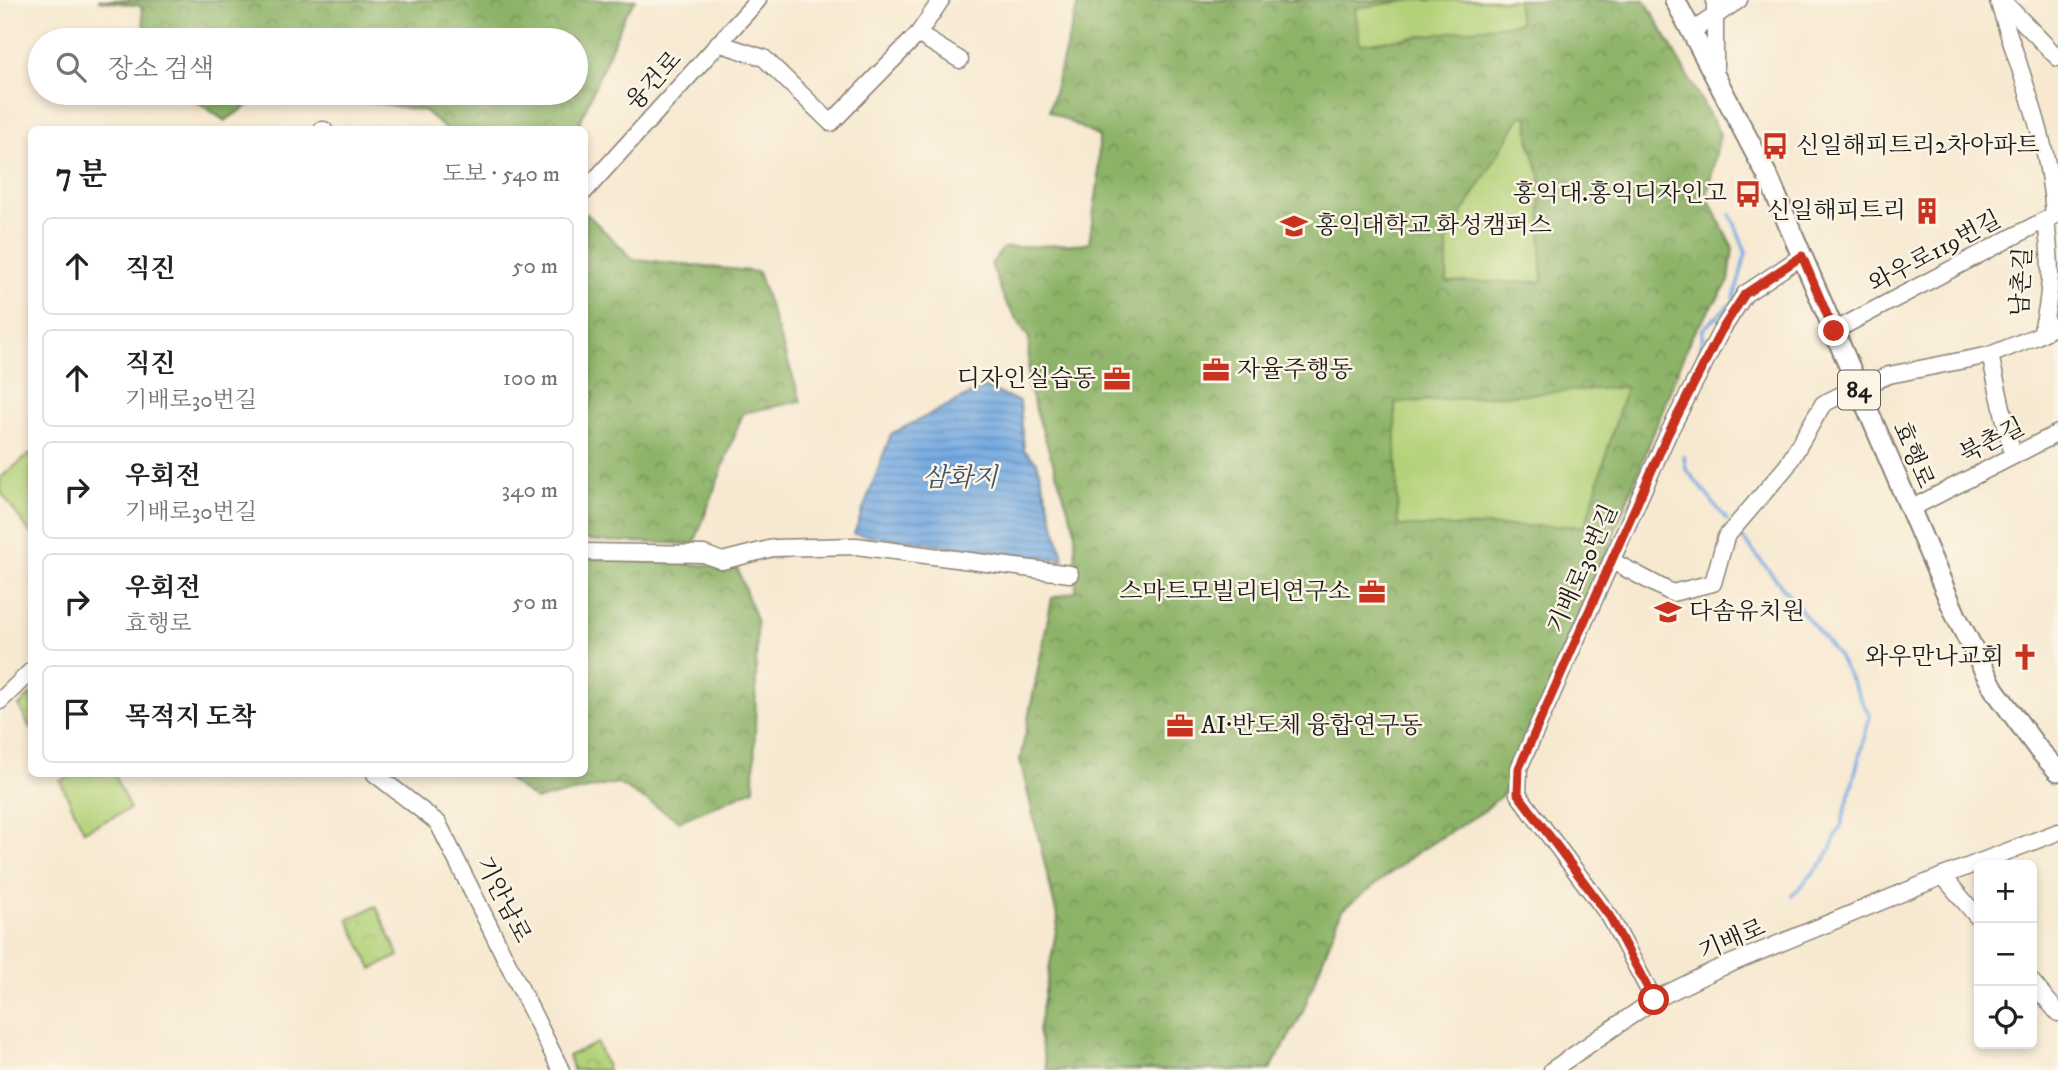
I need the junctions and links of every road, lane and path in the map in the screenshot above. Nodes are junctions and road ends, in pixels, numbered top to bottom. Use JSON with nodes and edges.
{"nodes":[{"id":1,"x":758,"y":0,"type":"edge"},
{"id":2,"x":940,"y":0,"type":"edge"},
{"id":3,"x":1675,"y":0,"type":"edge"},
{"id":4,"x":1739,"y":0,"type":"edge"},
{"id":5,"x":2000,"y":0,"type":"edge"},
{"id":6,"x":1715,"y":8,"type":"edge"},
{"id":7,"x":1692,"y":31,"type":"junction"},
{"id":8,"x":918,"y":34,"type":"junction"},
{"id":9,"x":718,"y":43,"type":"junction"},
{"id":10,"x":2058,"y":58,"type":"edge"},
{"id":11,"x":960,"y":60,"type":"dead end"},
{"id":12,"x":1715,"y":77,"type":"junction"},
{"id":13,"x":588,"y":188,"type":"edge"},
{"id":14,"x":2052,"y":216,"type":"edge"},
{"id":15,"x":2054,"y":255,"type":"edge"},
{"id":16,"x":1802,"y":256,"type":"junction"},
{"id":17,"x":2058,"y":325,"type":"edge"},
{"id":18,"x":1834,"y":331,"type":"junction"},
{"id":19,"x":2041,"y":334,"type":"junction"},
{"id":20,"x":1990,"y":355,"type":"junction"},
{"id":21,"x":1875,"y":381,"type":"dead end"},
{"id":22,"x":1840,"y":395,"type":"dead end"},
{"id":23,"x":2058,"y":433,"type":"edge"},
{"id":24,"x":2013,"y":456,"type":"junction"},
{"id":25,"x":1910,"y":509,"type":"junction"},
{"id":26,"x":588,"y":552,"type":"edge"},
{"id":27,"x":1612,"y":562,"type":"junction"},
{"id":28,"x":1070,"y":574,"type":"dead end"},
{"id":29,"x":28,"y":674,"type":"edge"},
{"id":30,"x":0,"y":701,"type":"edge"},
{"id":31,"x":2058,"y":771,"type":"edge"},
{"id":32,"x":379,"y":777,"type":"edge"},
{"id":33,"x":2058,"y":832,"type":"edge"},
{"id":34,"x":1943,"y":876,"type":"junction"},
{"id":35,"x":1974,"y":913,"type":"edge"},
{"id":36,"x":2035,"y":986,"type":"edge"},
{"id":37,"x":1654,"y":1000,"type":"junction"},
{"id":38,"x":2058,"y":1013,"type":"edge"},
{"id":39,"x":561,"y":1070,"type":"edge"},
{"id":40,"x":1552,"y":1070,"type":"edge"}],
"edges":[{"from":1,"to":9,"type":"street","name":"융건로"},
{"from":2,"to":8,"type":"street"},
{"from":3,"to":7,"type":"main road","name":"효행로","number":"84"},
{"from":4,"to":6,"type":"street"},
{"from":5,"to":10,"type":"street"},
{"from":5,"to":14,"type":"street","name":"남촌길"},
{"from":6,"to":7,"type":"street"},
{"from":6,"to":12,"type":"street"},
{"from":7,"to":12,"type":"main road","name":"효행로","number":"84"},
{"from":8,"to":9,"type":"street"},
{"from":8,"to":11,"type":"street"},
{"from":9,"to":13,"type":"street","name":"융건로"},
{"from":12,"to":16,"type":"main road","name":"효행로","number":"84"},
{"from":14,"to":15,"type":"street","name":"남촌길"},
{"from":14,"to":18,"type":"street","name":"와우로119번길"},
{"from":15,"to":19,"type":"street","name":"남촌길"},
{"from":16,"to":18,"type":"main road","name":"효행로","number":"84"},
{"from":16,"to":27,"type":"street","name":"기배로30번길"},
{"from":17,"to":19,"type":"street"},
{"from":18,"to":25,"type":"main road","name":"효행로","number":"84"},
{"from":19,"to":20,"type":"street","name":"남촌길"},
{"from":20,"to":21,"type":"street","name":"남촌길"},
{"from":20,"to":24,"type":"street"},
{"from":22,"to":27,"type":"street"},
{"from":23,"to":24,"type":"street","name":"북촌길"},
{"from":24,"to":25,"type":"street","name":"북촌길"},
{"from":25,"to":31,"type":"main road","name":"효행로","number":"84"},
{"from":26,"to":28,"type":"street"},
{"from":27,"to":37,"type":"street","name":"기배로30번길"},
{"from":29,"to":30,"type":"street"},
{"from":32,"to":39,"type":"street","name":"기안남로"},
{"from":33,"to":34,"type":"street","name":"기배로"},
{"from":34,"to":35,"type":"street"},
{"from":34,"to":37,"type":"street","name":"기배로"},
{"from":36,"to":38,"type":"street"},
{"from":37,"to":40,"type":"street","name":"기배로"}]}
